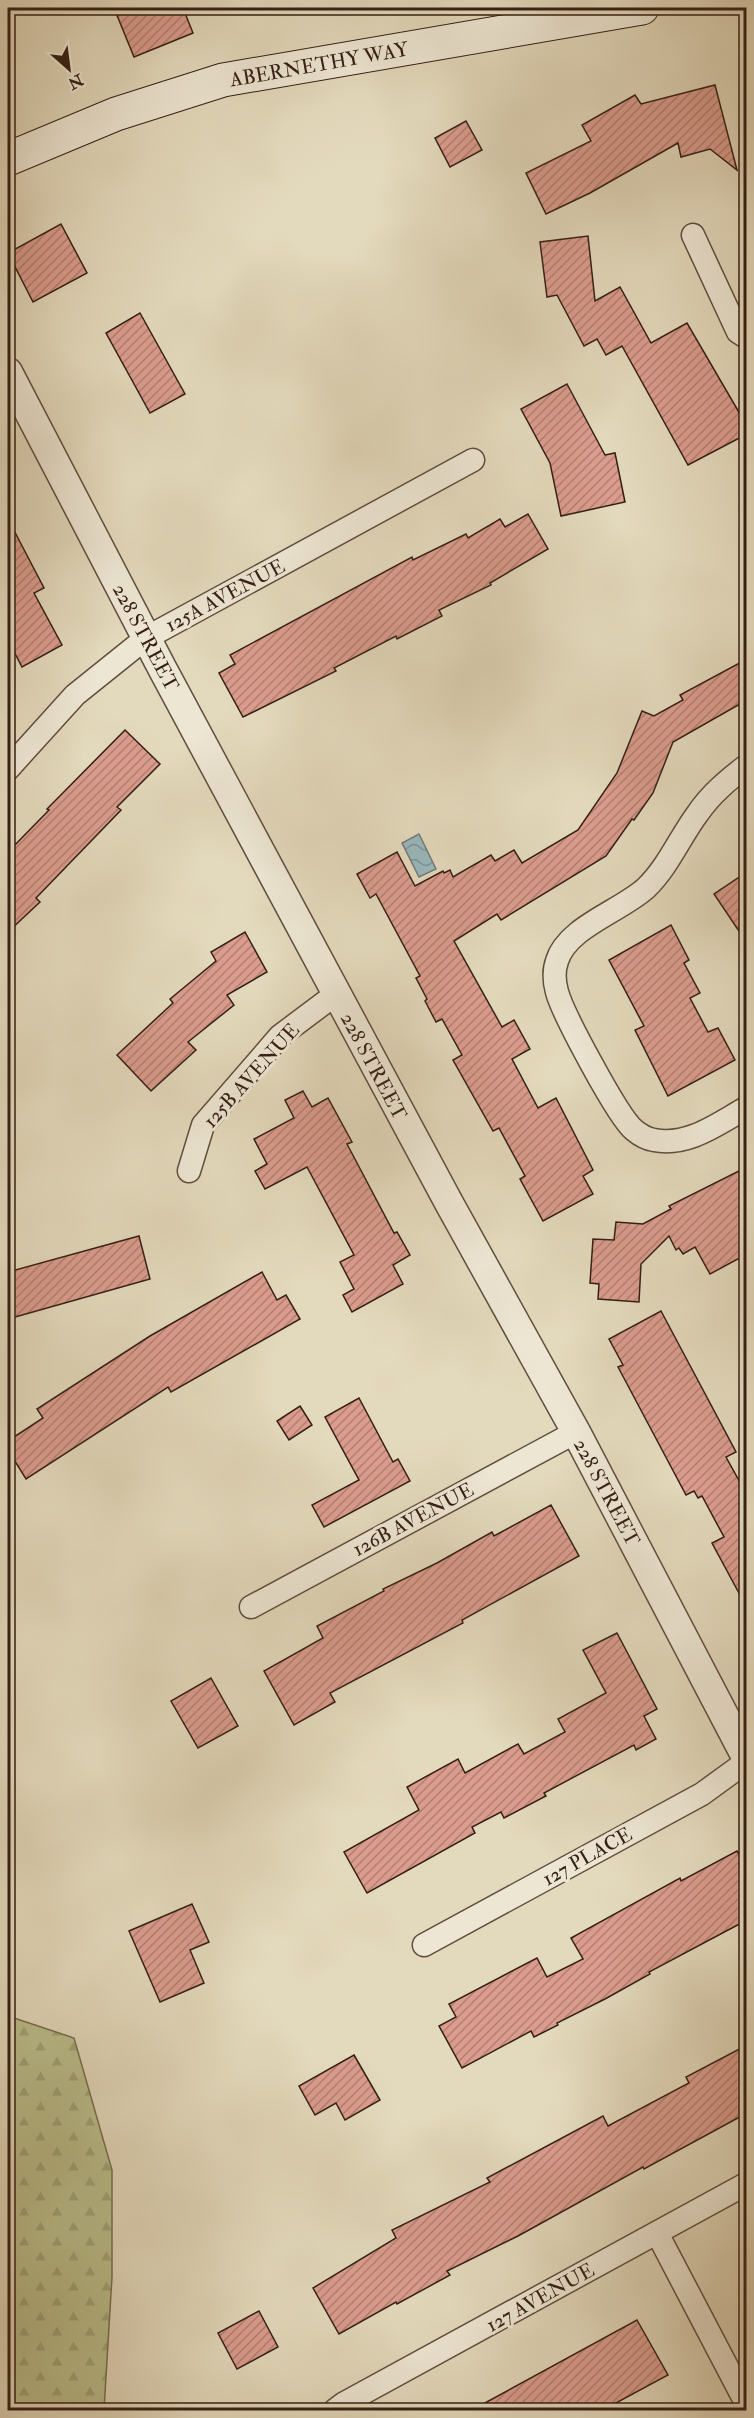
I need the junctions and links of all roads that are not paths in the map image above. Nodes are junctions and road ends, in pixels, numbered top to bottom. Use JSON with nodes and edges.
{"nodes":[{"id":1,"x":642,"y":8,"type":"edge"},
{"id":2,"x":8,"y":159,"type":"edge"},
{"id":3,"x":693,"y":235,"type":"dead end"},
{"id":4,"x":747,"y":337,"type":"edge"},
{"id":5,"x":8,"y":372,"type":"edge"},
{"id":6,"x":473,"y":460,"type":"dead end"},
{"id":7,"x":146,"y":638,"type":"junction"},
{"id":8,"x":747,"y":766,"type":"edge"},
{"id":9,"x":8,"y":769,"type":"edge"},
{"id":10,"x":336,"y":994,"type":"junction"},
{"id":11,"x":747,"y":1108,"type":"edge"},
{"id":12,"x":189,"y":1171,"type":"dead end"},
{"id":13,"x":576,"y":1432,"type":"junction"},
{"id":14,"x":251,"y":1607,"type":"dead end"},
{"id":15,"x":747,"y":1757,"type":"edge"},
{"id":16,"x":747,"y":1762,"type":"edge"},
{"id":17,"x":424,"y":1945,"type":"dead end"},
{"id":18,"x":747,"y":2184,"type":"edge"},
{"id":19,"x":657,"y":2233,"type":"junction"},
{"id":20,"x":747,"y":2403,"type":"edge"},
{"id":21,"x":335,"y":2410,"type":"edge"}],
"edges":[{"from":1,"to":2,"type":"main road","name":"ABERNETHY WAY"},
{"from":3,"to":4,"type":"street"},
{"from":5,"to":7,"type":"street","name":"228 STREET"},
{"from":6,"to":7,"type":"street","name":"125A AVENUE"},
{"from":7,"to":9,"type":"street","name":"125A AVENUE"},
{"from":7,"to":10,"type":"street","name":"228 STREET"},
{"from":8,"to":11,"type":"street"},
{"from":10,"to":12,"type":"street","name":"125B AVENUE"},
{"from":10,"to":13,"type":"street","name":"228 STREET"},
{"from":13,"to":14,"type":"street","name":"126B AVENUE"},
{"from":13,"to":15,"type":"street","name":"228 STREET"},
{"from":16,"to":17,"type":"street","name":"127 PLACE"},
{"from":18,"to":19,"type":"street","name":"127 AVENUE"},
{"from":19,"to":20,"type":"street"},
{"from":19,"to":21,"type":"street","name":"127 AVENUE"}]}
